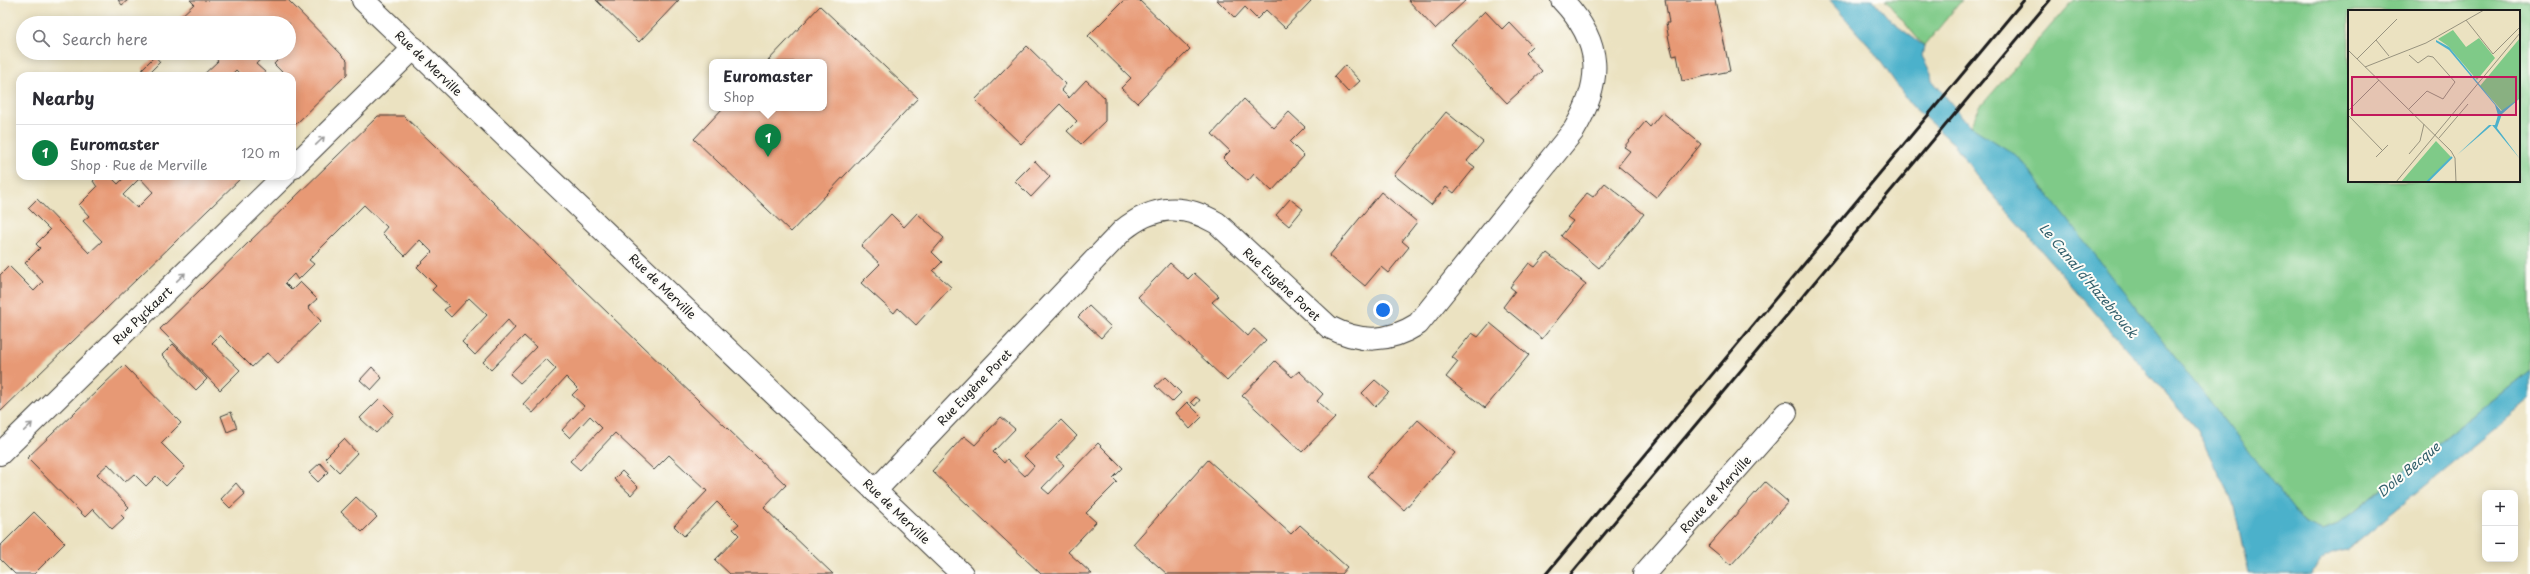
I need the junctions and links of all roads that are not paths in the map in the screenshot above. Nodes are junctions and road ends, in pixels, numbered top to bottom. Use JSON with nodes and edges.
{"nodes":[{"id":1,"x":363,"y":0,"type":"edge"},
{"id":2,"x":1562,"y":0,"type":"edge"},
{"id":3,"x":414,"y":48,"type":"junction"},
{"id":4,"x":296,"y":164,"type":"edge"},
{"id":5,"x":280,"y":180,"type":"edge"},
{"id":6,"x":1786,"y":413,"type":"dead end"},
{"id":7,"x":0,"y":454,"type":"edge"},
{"id":8,"x":875,"y":491,"type":"junction"},
{"id":9,"x":962,"y":574,"type":"edge"},
{"id":10,"x":1644,"y":574,"type":"edge"}],
"edges":[{"from":1,"to":3,"type":"street","name":"Rue de Merville"},
{"from":2,"to":8,"type":"street","name":"Rue Eugène Poret"},
{"from":4,"to":3,"type":"street","one_way":true},
{"from":3,"to":8,"type":"street","name":"Rue de Merville"},
{"from":7,"to":5,"type":"street","name":"Rue Pyckaert","one_way":true},
{"from":6,"to":10,"type":"street","name":"Route de Merville"},
{"from":8,"to":9,"type":"street","name":"Rue de Merville"}]}
